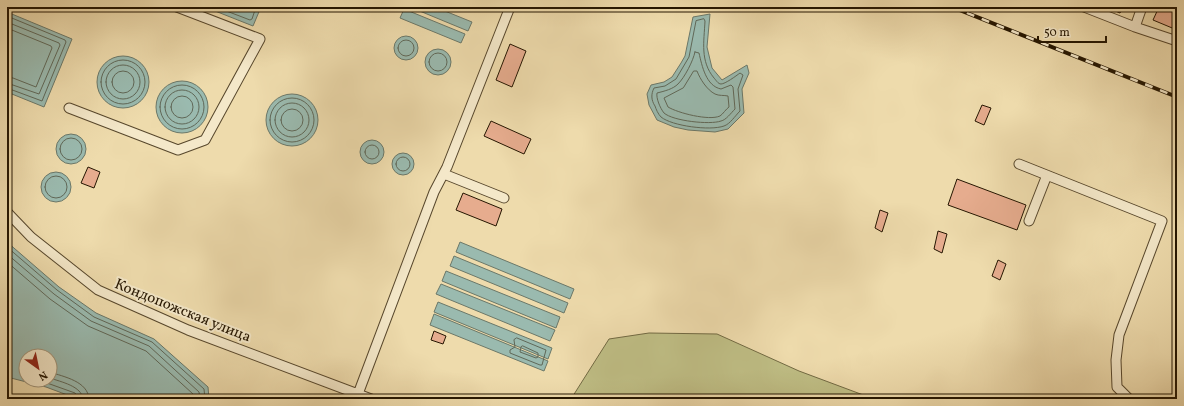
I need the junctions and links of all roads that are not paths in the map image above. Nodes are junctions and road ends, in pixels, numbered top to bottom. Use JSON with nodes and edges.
{"nodes":[{"id":1,"x":177,"y":7,"type":"edge"},
{"id":2,"x":510,"y":7,"type":"edge"},
{"id":3,"x":1084,"y":7,"type":"edge"},
{"id":4,"x":1142,"y":7,"type":"edge"},
{"id":5,"x":1135,"y":27,"type":"junction"},
{"id":6,"x":1177,"y":41,"type":"edge"},
{"id":7,"x":69,"y":108,"type":"dead end"},
{"id":8,"x":1019,"y":164,"type":"dead end"},
{"id":9,"x":444,"y":174,"type":"junction"},
{"id":10,"x":1047,"y":175,"type":"junction"},
{"id":11,"x":504,"y":198,"type":"dead end"},
{"id":12,"x":7,"y":212,"type":"edge"},
{"id":13,"x":1029,"y":221,"type":"dead end"},
{"id":14,"x":358,"y":394,"type":"junction"},
{"id":15,"x":371,"y":399,"type":"edge"},
{"id":16,"x":1129,"y":399,"type":"edge"}],
"edges":[{"from":1,"to":7,"type":"street"},
{"from":2,"to":9,"type":"street"},
{"from":3,"to":5,"type":"street"},
{"from":4,"to":5,"type":"street"},
{"from":5,"to":6,"type":"street"},
{"from":8,"to":10,"type":"street"},
{"from":9,"to":11,"type":"street"},
{"from":9,"to":14,"type":"street"},
{"from":10,"to":13,"type":"street"},
{"from":10,"to":16,"type":"street"},
{"from":12,"to":14,"type":"street","name":"Кондопожская улица"},
{"from":14,"to":15,"type":"street","name":"Кондопожская улица"}]}
